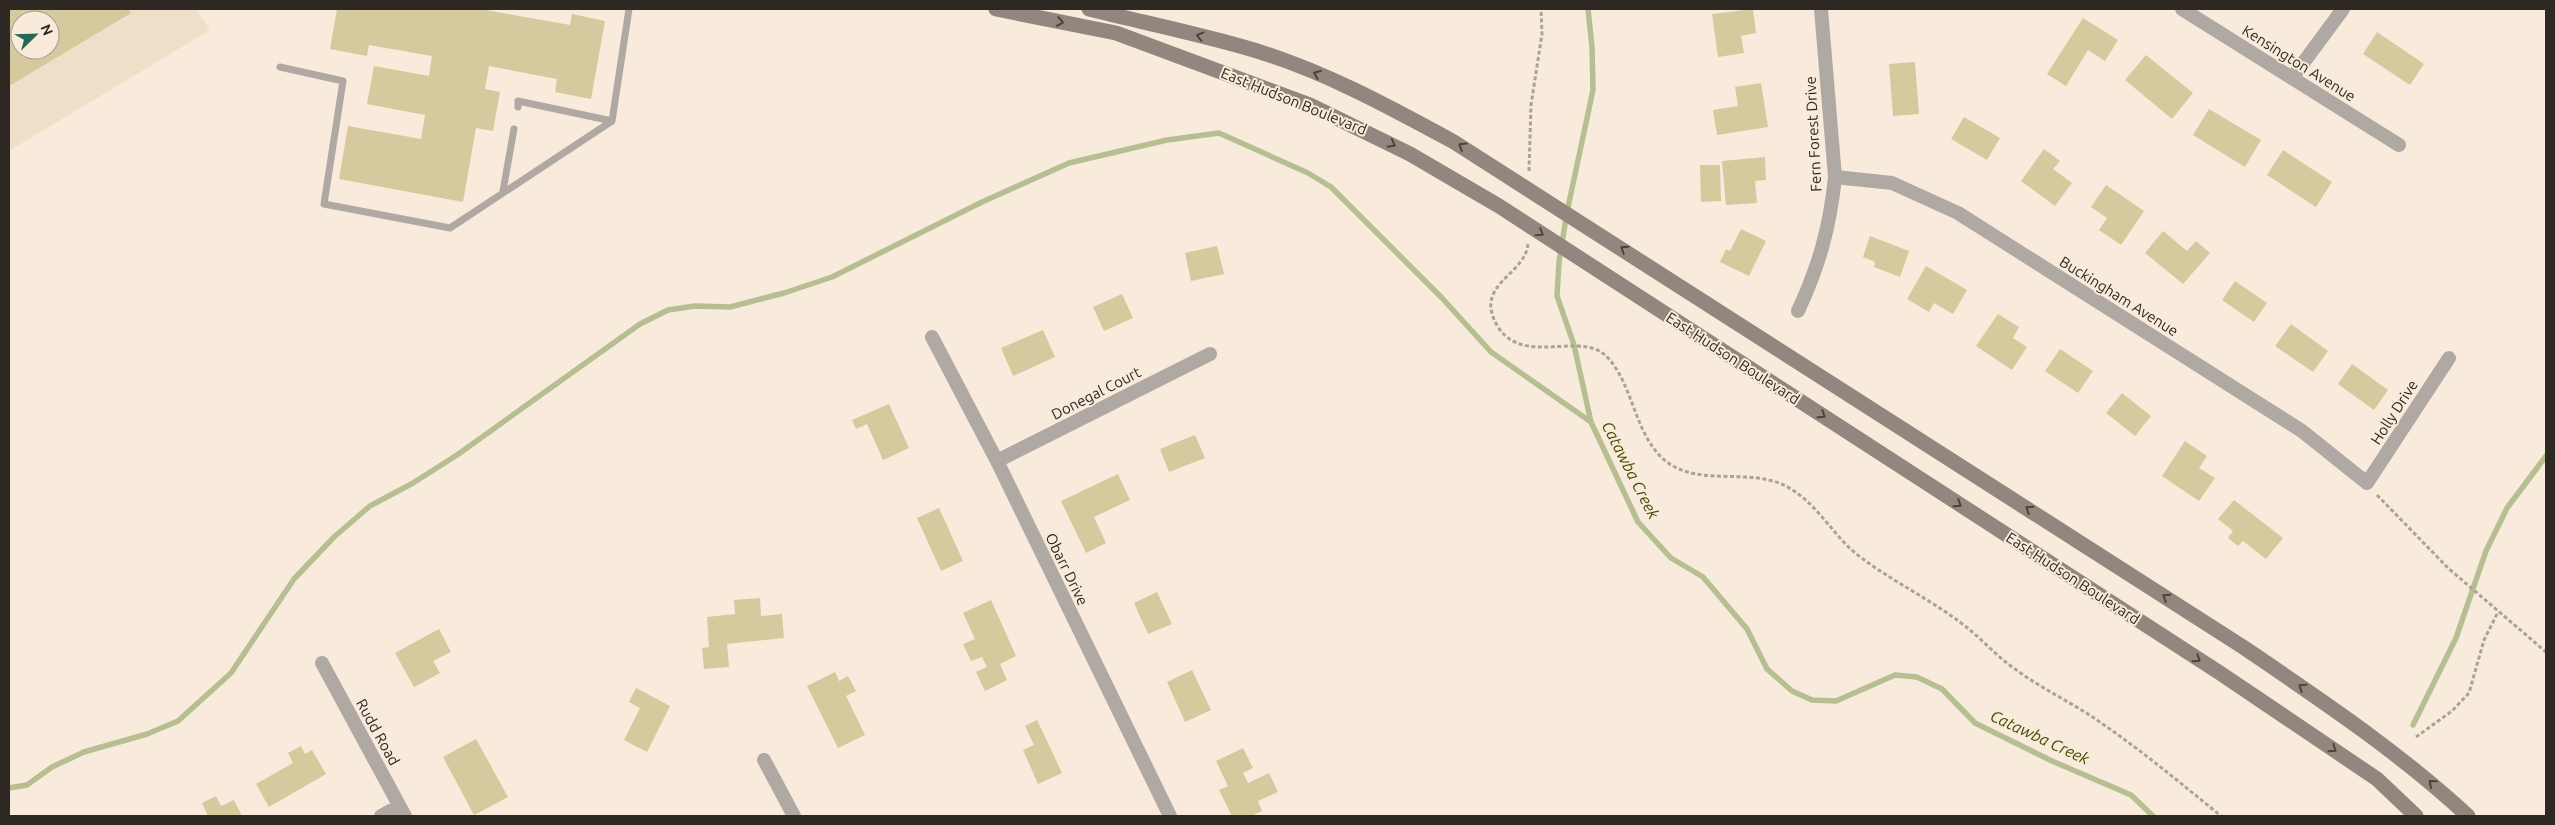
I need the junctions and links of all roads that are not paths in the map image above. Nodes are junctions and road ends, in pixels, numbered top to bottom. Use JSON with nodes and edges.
{"nodes":[{"id":1,"x":629,"y":9,"type":"edge"},
{"id":2,"x":996,"y":9,"type":"edge"},
{"id":3,"x":1089,"y":9,"type":"edge"},
{"id":4,"x":1821,"y":9,"type":"edge"},
{"id":5,"x":2182,"y":9,"type":"edge"},
{"id":6,"x":2343,"y":9,"type":"edge"},
{"id":7,"x":280,"y":67,"type":"dead end"},
{"id":8,"x":2292,"y":78,"type":"junction"},
{"id":9,"x":518,"y":107,"type":"dead end"},
{"id":10,"x":612,"y":121,"type":"junction"},
{"id":11,"x":514,"y":129,"type":"dead end"},
{"id":12,"x":2399,"y":145,"type":"dead end"},
{"id":13,"x":1835,"y":177,"type":"junction"},
{"id":14,"x":504,"y":191,"type":"junction"},
{"id":15,"x":1798,"y":311,"type":"dead end"},
{"id":16,"x":932,"y":337,"type":"dead end"},
{"id":17,"x":1210,"y":354,"type":"dead end"},
{"id":18,"x":2449,"y":358,"type":"dead end"},
{"id":19,"x":997,"y":461,"type":"junction"},
{"id":20,"x":2367,"y":483,"type":"joint"},
{"id":21,"x":322,"y":664,"type":"dead end"},
{"id":22,"x":764,"y":760,"type":"dead end"},
{"id":23,"x":402,"y":811,"type":"edge"},
{"id":24,"x":381,"y":816,"type":"edge"},
{"id":25,"x":794,"y":816,"type":"edge"},
{"id":26,"x":1170,"y":816,"type":"edge"},
{"id":27,"x":2416,"y":816,"type":"edge"},
{"id":28,"x":2468,"y":816,"type":"edge"}],
"edges":[{"from":1,"to":10,"type":"lane"},
{"from":2,"to":27,"type":"main road","name":"East Hudson Boulevard","one_way":true},
{"from":28,"to":3,"type":"main road","name":"East Hudson Boulevard","one_way":true},
{"from":4,"to":13,"type":"street","name":"Fern Forest Drive"},
{"from":5,"to":8,"type":"street","name":"Kensington Avenue"},
{"from":6,"to":8,"type":"street"},
{"from":7,"to":14,"type":"lane"},
{"from":8,"to":12,"type":"street","name":"Kensington Avenue"},
{"from":9,"to":10,"type":"lane"},
{"from":10,"to":14,"type":"lane"},
{"from":11,"to":14,"type":"lane"},
{"from":13,"to":15,"type":"street","name":"Fern Forest Drive"},
{"from":13,"to":20,"type":"street","name":"Buckingham Avenue"},
{"from":16,"to":19,"type":"street","name":"Obarr Drive"},
{"from":17,"to":19,"type":"street","name":"Donegal Court"},
{"from":18,"to":20,"type":"street","name":"Holly Drive"},
{"from":19,"to":26,"type":"street","name":"Obarr Drive"},
{"from":21,"to":23,"type":"street","name":"Rudd Road"},
{"from":22,"to":25,"type":"street"},
{"from":23,"to":24,"type":"street"}]}
